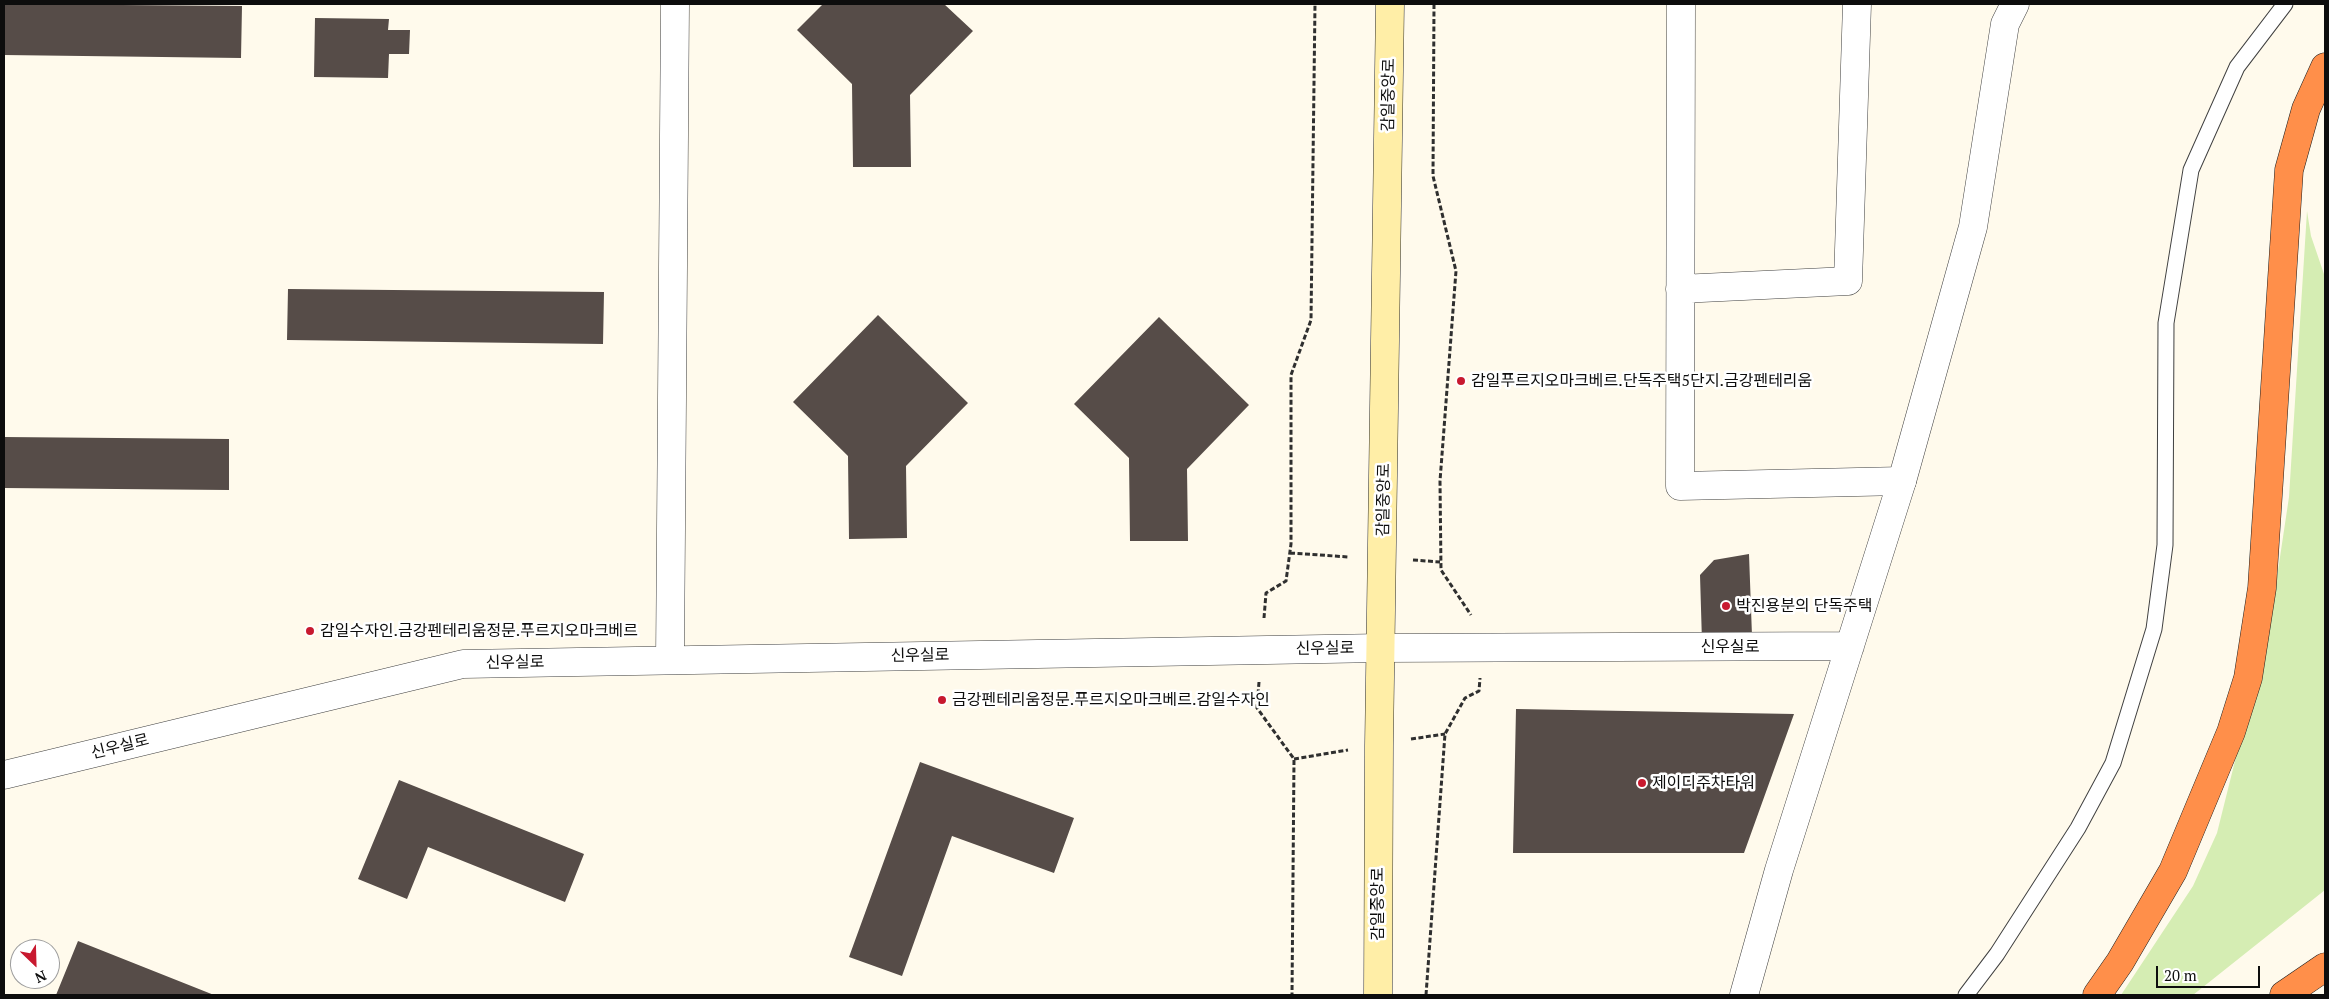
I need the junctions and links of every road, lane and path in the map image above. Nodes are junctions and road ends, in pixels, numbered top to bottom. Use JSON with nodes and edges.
{"nodes":[{"id":1,"x":675,"y":4,"type":"edge"},
{"id":2,"x":1316,"y":4,"type":"edge"},
{"id":3,"x":1390,"y":4,"type":"edge"},
{"id":4,"x":1434,"y":4,"type":"edge"},
{"id":5,"x":1681,"y":4,"type":"edge"},
{"id":6,"x":1857,"y":4,"type":"edge"},
{"id":7,"x":2015,"y":4,"type":"edge"},
{"id":8,"x":2285,"y":4,"type":"edge"},
{"id":9,"x":2325,"y":67,"type":"edge"},
{"id":10,"x":1680,"y":289,"type":"junction"},
{"id":11,"x":1902,"y":481,"type":"junction"},
{"id":12,"x":1850,"y":646,"type":"junction"},
{"id":13,"x":1382,"y":648,"type":"junction"},
{"id":14,"x":1482,"y":648,"type":"junction"},
{"id":15,"x":1262,"y":650,"type":"junction"},
{"id":16,"x":670,"y":660,"type":"junction"},
{"id":17,"x":4,"y":775,"type":"edge"},
{"id":18,"x":2325,"y":967,"type":"edge"},
{"id":19,"x":1292,"y":995,"type":"edge"},
{"id":20,"x":1378,"y":995,"type":"edge"},
{"id":21,"x":1426,"y":995,"type":"edge"},
{"id":22,"x":1744,"y":995,"type":"edge"},
{"id":23,"x":1966,"y":995,"type":"edge"},
{"id":24,"x":2097,"y":995,"type":"edge"},
{"id":25,"x":2284,"y":995,"type":"edge"}],
"edges":[{"from":1,"to":16,"type":"street"},
{"from":2,"to":15,"type":"path"},
{"from":3,"to":13,"type":"main road","name":"감일중앙로"},
{"from":4,"to":14,"type":"path"},
{"from":5,"to":10,"type":"street"},
{"from":6,"to":10,"type":"street"},
{"from":7,"to":11,"type":"street"},
{"from":8,"to":23,"type":"lane"},
{"from":9,"to":24,"type":"highway"},
{"from":10,"to":11,"type":"street"},
{"from":11,"to":12,"type":"street"},
{"from":12,"to":14,"type":"street","name":"신우실로"},
{"from":12,"to":22,"type":"street"},
{"from":13,"to":14,"type":"street","name":"신우실로"},
{"from":13,"to":15,"type":"street","name":"신우실로"},
{"from":13,"to":20,"type":"main road","name":"감일중앙로"},
{"from":14,"to":21,"type":"path"},
{"from":15,"to":16,"type":"street","name":"신우실로"},
{"from":15,"to":19,"type":"path"},
{"from":16,"to":17,"type":"street","name":"신우실로"},
{"from":18,"to":25,"type":"highway"}]}
